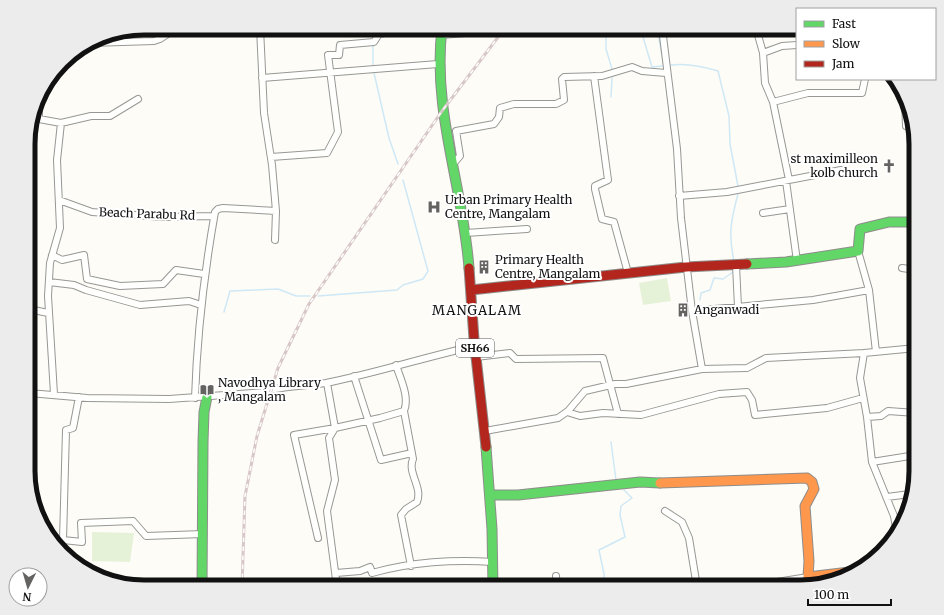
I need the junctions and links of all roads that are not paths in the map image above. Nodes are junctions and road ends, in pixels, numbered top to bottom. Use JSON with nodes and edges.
{"nodes":[{"id":1,"x":166,"y":35,"type":"edge"},
{"id":2,"x":260,"y":35,"type":"edge"},
{"id":3,"x":378,"y":35,"type":"edge"},
{"id":4,"x":442,"y":35,"type":"edge"},
{"id":5,"x":663,"y":35,"type":"edge"},
{"id":6,"x":758,"y":35,"type":"edge"},
{"id":7,"x":105,"y":43,"type":"edge"},
{"id":8,"x":796,"y":45,"type":"edge"},
{"id":9,"x":763,"y":52,"type":"junction"},
{"id":10,"x":438,"y":64,"type":"junction"},
{"id":11,"x":330,"y":73,"type":"junction"},
{"id":12,"x":666,"y":73,"type":"junction"},
{"id":13,"x":594,"y":76,"type":"junction"},
{"id":14,"x":262,"y":78,"type":"junction"},
{"id":15,"x":865,"y":80,"type":"edge"},
{"id":16,"x":138,"y":98,"type":"dead end"},
{"id":17,"x":773,"y":102,"type":"junction"},
{"id":18,"x":906,"y":118,"type":"edge"},
{"id":19,"x":39,"y":119,"type":"edge"},
{"id":20,"x":61,"y":123,"type":"junction"},
{"id":21,"x":906,"y":126,"type":"dead end"},
{"id":22,"x":271,"y":157,"type":"junction"},
{"id":23,"x":454,"y":163,"type":"junction"},
{"id":24,"x":841,"y":170,"type":"dead end"},
{"id":25,"x":787,"y":181,"type":"junction"},
{"id":26,"x":680,"y":196,"type":"junction"},
{"id":27,"x":59,"y":200,"type":"junction"},
{"id":28,"x":790,"y":209,"type":"junction"},
{"id":29,"x":276,"y":211,"type":"junction"},
{"id":30,"x":762,"y":213,"type":"dead end"},
{"id":31,"x":214,"y":216,"type":"junction"},
{"id":32,"x":909,"y":222,"type":"edge"},
{"id":33,"x":527,"y":229,"type":"dead end"},
{"id":34,"x":466,"y":233,"type":"junction"},
{"id":35,"x":275,"y":240,"type":"dead end"},
{"id":36,"x":858,"y":251,"type":"junction"},
{"id":37,"x":52,"y":255,"type":"junction"},
{"id":38,"x":797,"y":261,"type":"junction"},
{"id":39,"x":736,"y":264,"type":"junction"},
{"id":40,"x":686,"y":267,"type":"junction"},
{"id":41,"x":902,"y":268,"type":"dead end"},
{"id":42,"x":909,"y":269,"type":"edge"},
{"id":43,"x":628,"y":273,"type":"junction"},
{"id":44,"x":204,"y":274,"type":"junction"},
{"id":45,"x":49,"y":282,"type":"junction"},
{"id":46,"x":472,"y":290,"type":"junction"},
{"id":47,"x":869,"y":290,"type":"junction"},
{"id":48,"x":201,"y":305,"type":"junction"},
{"id":49,"x":738,"y":307,"type":"junction"},
{"id":50,"x":35,"y":310,"type":"edge"},
{"id":51,"x":692,"y":311,"type":"junction"},
{"id":52,"x":48,"y":313,"type":"junction"},
{"id":53,"x":475,"y":346,"type":"junction"},
{"id":54,"x":909,"y":349,"type":"edge"},
{"id":55,"x":876,"y":352,"type":"junction"},
{"id":56,"x":864,"y":353,"type":"junction"},
{"id":57,"x":476,"y":357,"type":"junction"},
{"id":58,"x":396,"y":365,"type":"junction"},
{"id":59,"x":702,"y":369,"type":"junction"},
{"id":60,"x":354,"y":376,"type":"junction"},
{"id":61,"x":327,"y":383,"type":"junction"},
{"id":62,"x":610,"y":386,"type":"junction"},
{"id":63,"x":35,"y":393,"type":"edge"},
{"id":64,"x":54,"y":394,"type":"junction"},
{"id":65,"x":79,"y":397,"type":"junction"},
{"id":66,"x":207,"y":397,"type":"junction"},
{"id":67,"x":195,"y":398,"type":"junction"},
{"id":68,"x":863,"y":398,"type":"junction"},
{"id":69,"x":404,"y":411,"type":"junction"},
{"id":70,"x":567,"y":412,"type":"junction"},
{"id":71,"x":618,"y":414,"type":"junction"},
{"id":72,"x":909,"y":414,"type":"edge"},
{"id":73,"x":867,"y":417,"type":"junction"},
{"id":74,"x":368,"y":421,"type":"junction"},
{"id":75,"x":335,"y":428,"type":"junction"},
{"id":76,"x":484,"y":431,"type":"junction"},
{"id":77,"x":412,"y":453,"type":"junction"},
{"id":78,"x":909,"y":456,"type":"edge"},
{"id":79,"x":872,"y":462,"type":"junction"},
{"id":80,"x":906,"y":494,"type":"edge"},
{"id":81,"x":491,"y":495,"type":"junction"},
{"id":82,"x":886,"y":497,"type":"junction"},
{"id":83,"x":665,"y":511,"type":"dead end"},
{"id":84,"x":895,"y":524,"type":"edge"},
{"id":85,"x":203,"y":534,"type":"junction"},
{"id":86,"x":318,"y":538,"type":"dead end"},
{"id":87,"x":494,"y":562,"type":"junction"},
{"id":88,"x":411,"y":566,"type":"junction"},
{"id":89,"x":336,"y":573,"type":"junction"},
{"id":90,"x":836,"y":574,"type":"edge"},
{"id":91,"x":556,"y":576,"type":"dead end"},
{"id":92,"x":808,"y":577,"type":"junction"},
{"id":93,"x":202,"y":580,"type":"edge"},
{"id":94,"x":336,"y":580,"type":"edge"},
{"id":95,"x":493,"y":580,"type":"edge"},
{"id":96,"x":556,"y":580,"type":"edge"},
{"id":97,"x":696,"y":580,"type":"edge"},
{"id":98,"x":789,"y":580,"type":"edge"}],
"edges":[{"from":1,"to":7,"type":"street"},
{"from":2,"to":14,"type":"street"},
{"from":3,"to":11,"type":"street"},
{"from":4,"to":10,"type":"street","number":"SH66"},
{"from":5,"to":12,"type":"street"},
{"from":6,"to":9,"type":"street"},
{"from":8,"to":9,"type":"street"},
{"from":9,"to":17,"type":"street"},
{"from":10,"to":11,"type":"street"},
{"from":10,"to":23,"type":"street","number":"SH66"},
{"from":11,"to":14,"type":"street"},
{"from":11,"to":22,"type":"street"},
{"from":12,"to":13,"type":"street"},
{"from":12,"to":26,"type":"street"},
{"from":13,"to":23,"type":"street"},
{"from":13,"to":43,"type":"street"},
{"from":14,"to":22,"type":"street"},
{"from":15,"to":17,"type":"street"},
{"from":16,"to":20,"type":"street"},
{"from":17,"to":25,"type":"street"},
{"from":18,"to":21,"type":"street"},
{"from":19,"to":20,"type":"street"},
{"from":20,"to":27,"type":"street"},
{"from":22,"to":29,"type":"street"},
{"from":23,"to":34,"type":"street","number":"SH66"},
{"from":24,"to":25,"type":"street"},
{"from":25,"to":26,"type":"street"},
{"from":25,"to":28,"type":"street"},
{"from":26,"to":40,"type":"street"},
{"from":27,"to":31,"type":"street","name":"Beach Parabu Rd"},
{"from":27,"to":37,"type":"street"},
{"from":28,"to":30,"type":"street"},
{"from":28,"to":38,"type":"street"},
{"from":29,"to":31,"type":"street"},
{"from":29,"to":35,"type":"street"},
{"from":31,"to":44,"type":"street"},
{"from":32,"to":36,"type":"street"},
{"from":33,"to":34,"type":"street"},
{"from":34,"to":46,"type":"street","number":"SH66"},
{"from":36,"to":38,"type":"street"},
{"from":36,"to":47,"type":"street"},
{"from":37,"to":44,"type":"street"},
{"from":37,"to":45,"type":"street"},
{"from":38,"to":39,"type":"street"},
{"from":39,"to":40,"type":"street"},
{"from":39,"to":49,"type":"street"},
{"from":40,"to":43,"type":"street"},
{"from":40,"to":51,"type":"street"},
{"from":41,"to":42,"type":"street"},
{"from":43,"to":46,"type":"street"},
{"from":44,"to":48,"type":"street"},
{"from":45,"to":48,"type":"street"},
{"from":45,"to":52,"type":"street"},
{"from":46,"to":53,"type":"street","number":"SH66"},
{"from":47,"to":49,"type":"street"},
{"from":47,"to":55,"type":"street"},
{"from":48,"to":67,"type":"street"},
{"from":49,"to":51,"type":"street"},
{"from":50,"to":52,"type":"street"},
{"from":51,"to":59,"type":"street"},
{"from":52,"to":64,"type":"street"},
{"from":53,"to":57,"type":"street","number":"SH66"},
{"from":53,"to":58,"type":"street"},
{"from":54,"to":55,"type":"street"},
{"from":55,"to":56,"type":"street"},
{"from":56,"to":59,"type":"street"},
{"from":56,"to":68,"type":"street"},
{"from":57,"to":62,"type":"street"},
{"from":57,"to":76,"type":"street","number":"SH66"},
{"from":58,"to":60,"type":"street"},
{"from":58,"to":69,"type":"street"},
{"from":59,"to":62,"type":"street"},
{"from":60,"to":61,"type":"street"},
{"from":60,"to":74,"type":"street"},
{"from":61,"to":66,"type":"street"},
{"from":61,"to":75,"type":"street"},
{"from":62,"to":70,"type":"street"},
{"from":62,"to":71,"type":"street"},
{"from":63,"to":64,"type":"street"},
{"from":64,"to":65,"type":"street"},
{"from":65,"to":67,"type":"street"},
{"from":65,"to":85,"type":"street"},
{"from":66,"to":67,"type":"street"},
{"from":66,"to":85,"type":"street"},
{"from":68,"to":71,"type":"street"},
{"from":68,"to":73,"type":"street"},
{"from":69,"to":74,"type":"street"},
{"from":69,"to":77,"type":"street"},
{"from":70,"to":71,"type":"street"},
{"from":70,"to":76,"type":"street"},
{"from":72,"to":73,"type":"street"},
{"from":73,"to":79,"type":"street"},
{"from":74,"to":75,"type":"street"},
{"from":74,"to":77,"type":"street"},
{"from":75,"to":86,"type":"street"},
{"from":75,"to":89,"type":"street"},
{"from":76,"to":81,"type":"street","number":"SH66"},
{"from":77,"to":88,"type":"street"},
{"from":78,"to":79,"type":"street"},
{"from":79,"to":82,"type":"street"},
{"from":80,"to":82,"type":"street"},
{"from":81,"to":87,"type":"street","number":"SH66"},
{"from":81,"to":92,"type":"street"},
{"from":82,"to":84,"type":"street"},
{"from":83,"to":97,"type":"street"},
{"from":85,"to":93,"type":"street"},
{"from":87,"to":88,"type":"street"},
{"from":87,"to":95,"type":"street","number":"SH66"},
{"from":88,"to":89,"type":"street"},
{"from":89,"to":94,"type":"street"},
{"from":90,"to":92,"type":"street"},
{"from":91,"to":96,"type":"street"},
{"from":92,"to":98,"type":"street"}]}
